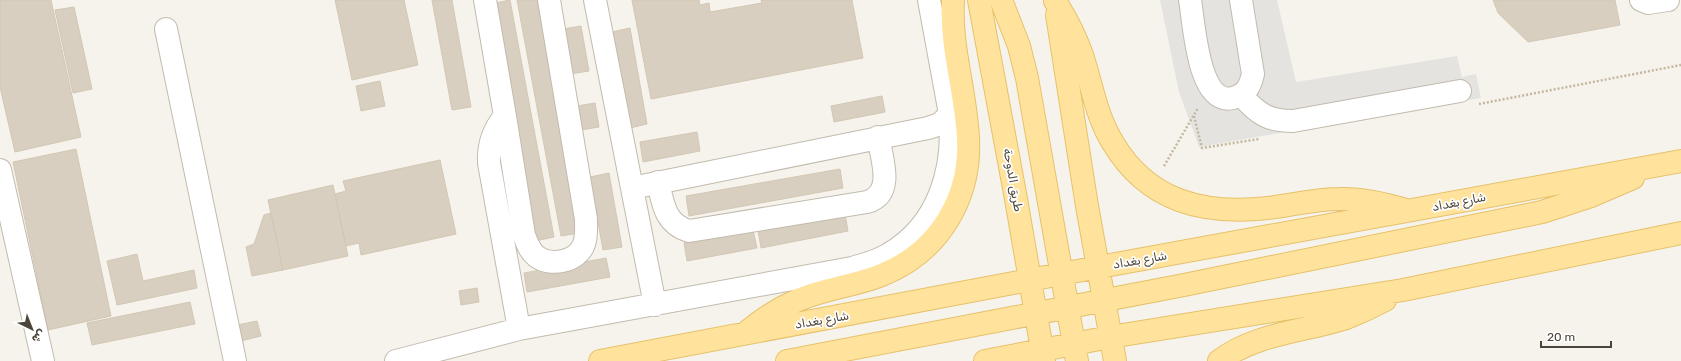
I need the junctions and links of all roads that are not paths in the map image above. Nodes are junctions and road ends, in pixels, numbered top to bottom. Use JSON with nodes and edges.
{"nodes":[{"id":1,"x":485,"y":0,"type":"edge"},
{"id":2,"x":549,"y":0,"type":"edge"},
{"id":3,"x":595,"y":0,"type":"edge"},
{"id":4,"x":929,"y":0,"type":"edge"},
{"id":5,"x":954,"y":0,"type":"edge"},
{"id":6,"x":979,"y":0,"type":"edge"},
{"id":7,"x":1001,"y":0,"type":"edge"},
{"id":8,"x":1055,"y":0,"type":"edge"},
{"id":9,"x":1190,"y":0,"type":"edge"},
{"id":10,"x":1241,"y":0,"type":"edge"},
{"id":11,"x":1641,"y":0,"type":"edge"},
{"id":12,"x":1668,"y":0,"type":"edge"},
{"id":13,"x":166,"y":30,"type":"dead end"},
{"id":14,"x":1460,"y":91,"type":"dead end"},
{"id":15,"x":1242,"y":96,"type":"junction"},
{"id":16,"x":950,"y":114,"type":"junction"},
{"id":17,"x":505,"y":116,"type":"junction"},
{"id":18,"x":878,"y":137,"type":"junction"},
{"id":19,"x":1681,"y":161,"type":"edge"},
{"id":20,"x":1658,"y":165,"type":"junction"},
{"id":21,"x":0,"y":170,"type":"edge"},
{"id":22,"x":658,"y":182,"type":"junction"},
{"id":23,"x":632,"y":188,"type":"junction"},
{"id":24,"x":1410,"y":211,"type":"junction"},
{"id":25,"x":1681,"y":233,"type":"edge"},
{"id":26,"x":1098,"y":267,"type":"junction"},
{"id":27,"x":1061,"y":274,"type":"junction"},
{"id":28,"x":1030,"y":280,"type":"junction"},
{"id":29,"x":1403,"y":290,"type":"junction"},
{"id":30,"x":1104,"y":300,"type":"junction"},
{"id":31,"x":655,"y":305,"type":"junction"},
{"id":32,"x":1067,"y":307,"type":"junction"},
{"id":33,"x":1035,"y":313,"type":"junction"},
{"id":34,"x":519,"y":330,"type":"junction"},
{"id":35,"x":744,"y":334,"type":"junction"},
{"id":36,"x":1110,"y":337,"type":"junction"},
{"id":37,"x":1075,"y":352,"type":"edge"},
{"id":38,"x":1043,"y":355,"type":"edge"},
{"id":39,"x":43,"y":361,"type":"edge"},
{"id":40,"x":235,"y":361,"type":"edge"},
{"id":41,"x":396,"y":361,"type":"edge"},
{"id":42,"x":600,"y":361,"type":"edge"},
{"id":43,"x":787,"y":361,"type":"edge"},
{"id":44,"x":985,"y":361,"type":"edge"},
{"id":45,"x":1115,"y":361,"type":"edge"},
{"id":46,"x":1219,"y":361,"type":"edge"}],
"edges":[{"from":1,"to":17,"type":"street"},
{"from":2,"to":17,"type":"street"},
{"from":3,"to":23,"type":"street"},
{"from":4,"to":16,"type":"street"},
{"from":5,"to":35,"type":"main road"},
{"from":6,"to":28,"type":"main road","name":"طريق الدوحة"},
{"from":7,"to":27,"type":"main road"},
{"from":8,"to":24,"type":"main road"},
{"from":8,"to":26,"type":"main road"},
{"from":9,"to":15,"type":"street"},
{"from":10,"to":15,"type":"street"},
{"from":11,"to":12,"type":"street"},
{"from":13,"to":40,"type":"street"},
{"from":14,"to":15,"type":"street"},
{"from":16,"to":18,"type":"street"},
{"from":16,"to":31,"type":"street"},
{"from":17,"to":34,"type":"street"},
{"from":18,"to":22,"type":"street"},
{"from":18,"to":22,"type":"street"},
{"from":19,"to":20,"type":"main road","name":"شارع بغداد"},
{"from":20,"to":24,"type":"main road","name":"شارع بغداد"},
{"from":20,"to":30,"type":"main road"},
{"from":21,"to":39,"type":"street"},
{"from":22,"to":23,"type":"street"},
{"from":23,"to":31,"type":"street"},
{"from":24,"to":26,"type":"main road","name":"شارع بغداد"},
{"from":25,"to":29,"type":"main road"},
{"from":26,"to":27,"type":"main road","name":"شارع بغداد"},
{"from":26,"to":30,"type":"main road"},
{"from":27,"to":28,"type":"main road","name":"شارع بغداد"},
{"from":27,"to":32,"type":"main road"},
{"from":28,"to":33,"type":"main road","name":"طريق الدوحة"},
{"from":28,"to":35,"type":"main road","name":"شارع بغداد"},
{"from":29,"to":36,"type":"main road"},
{"from":29,"to":46,"type":"main road"},
{"from":30,"to":32,"type":"main road"},
{"from":30,"to":36,"type":"main road"},
{"from":31,"to":34,"type":"street"},
{"from":32,"to":33,"type":"main road"},
{"from":32,"to":37,"type":"main road"},
{"from":33,"to":38,"type":"main road","name":"طريق الدوحة"},
{"from":33,"to":43,"type":"main road"},
{"from":34,"to":41,"type":"street"},
{"from":35,"to":42,"type":"main road","name":"شارع بغداد"},
{"from":36,"to":37,"type":"main road"},
{"from":36,"to":45,"type":"main road"},
{"from":37,"to":38,"type":"main road"},
{"from":38,"to":44,"type":"main road"}]}
